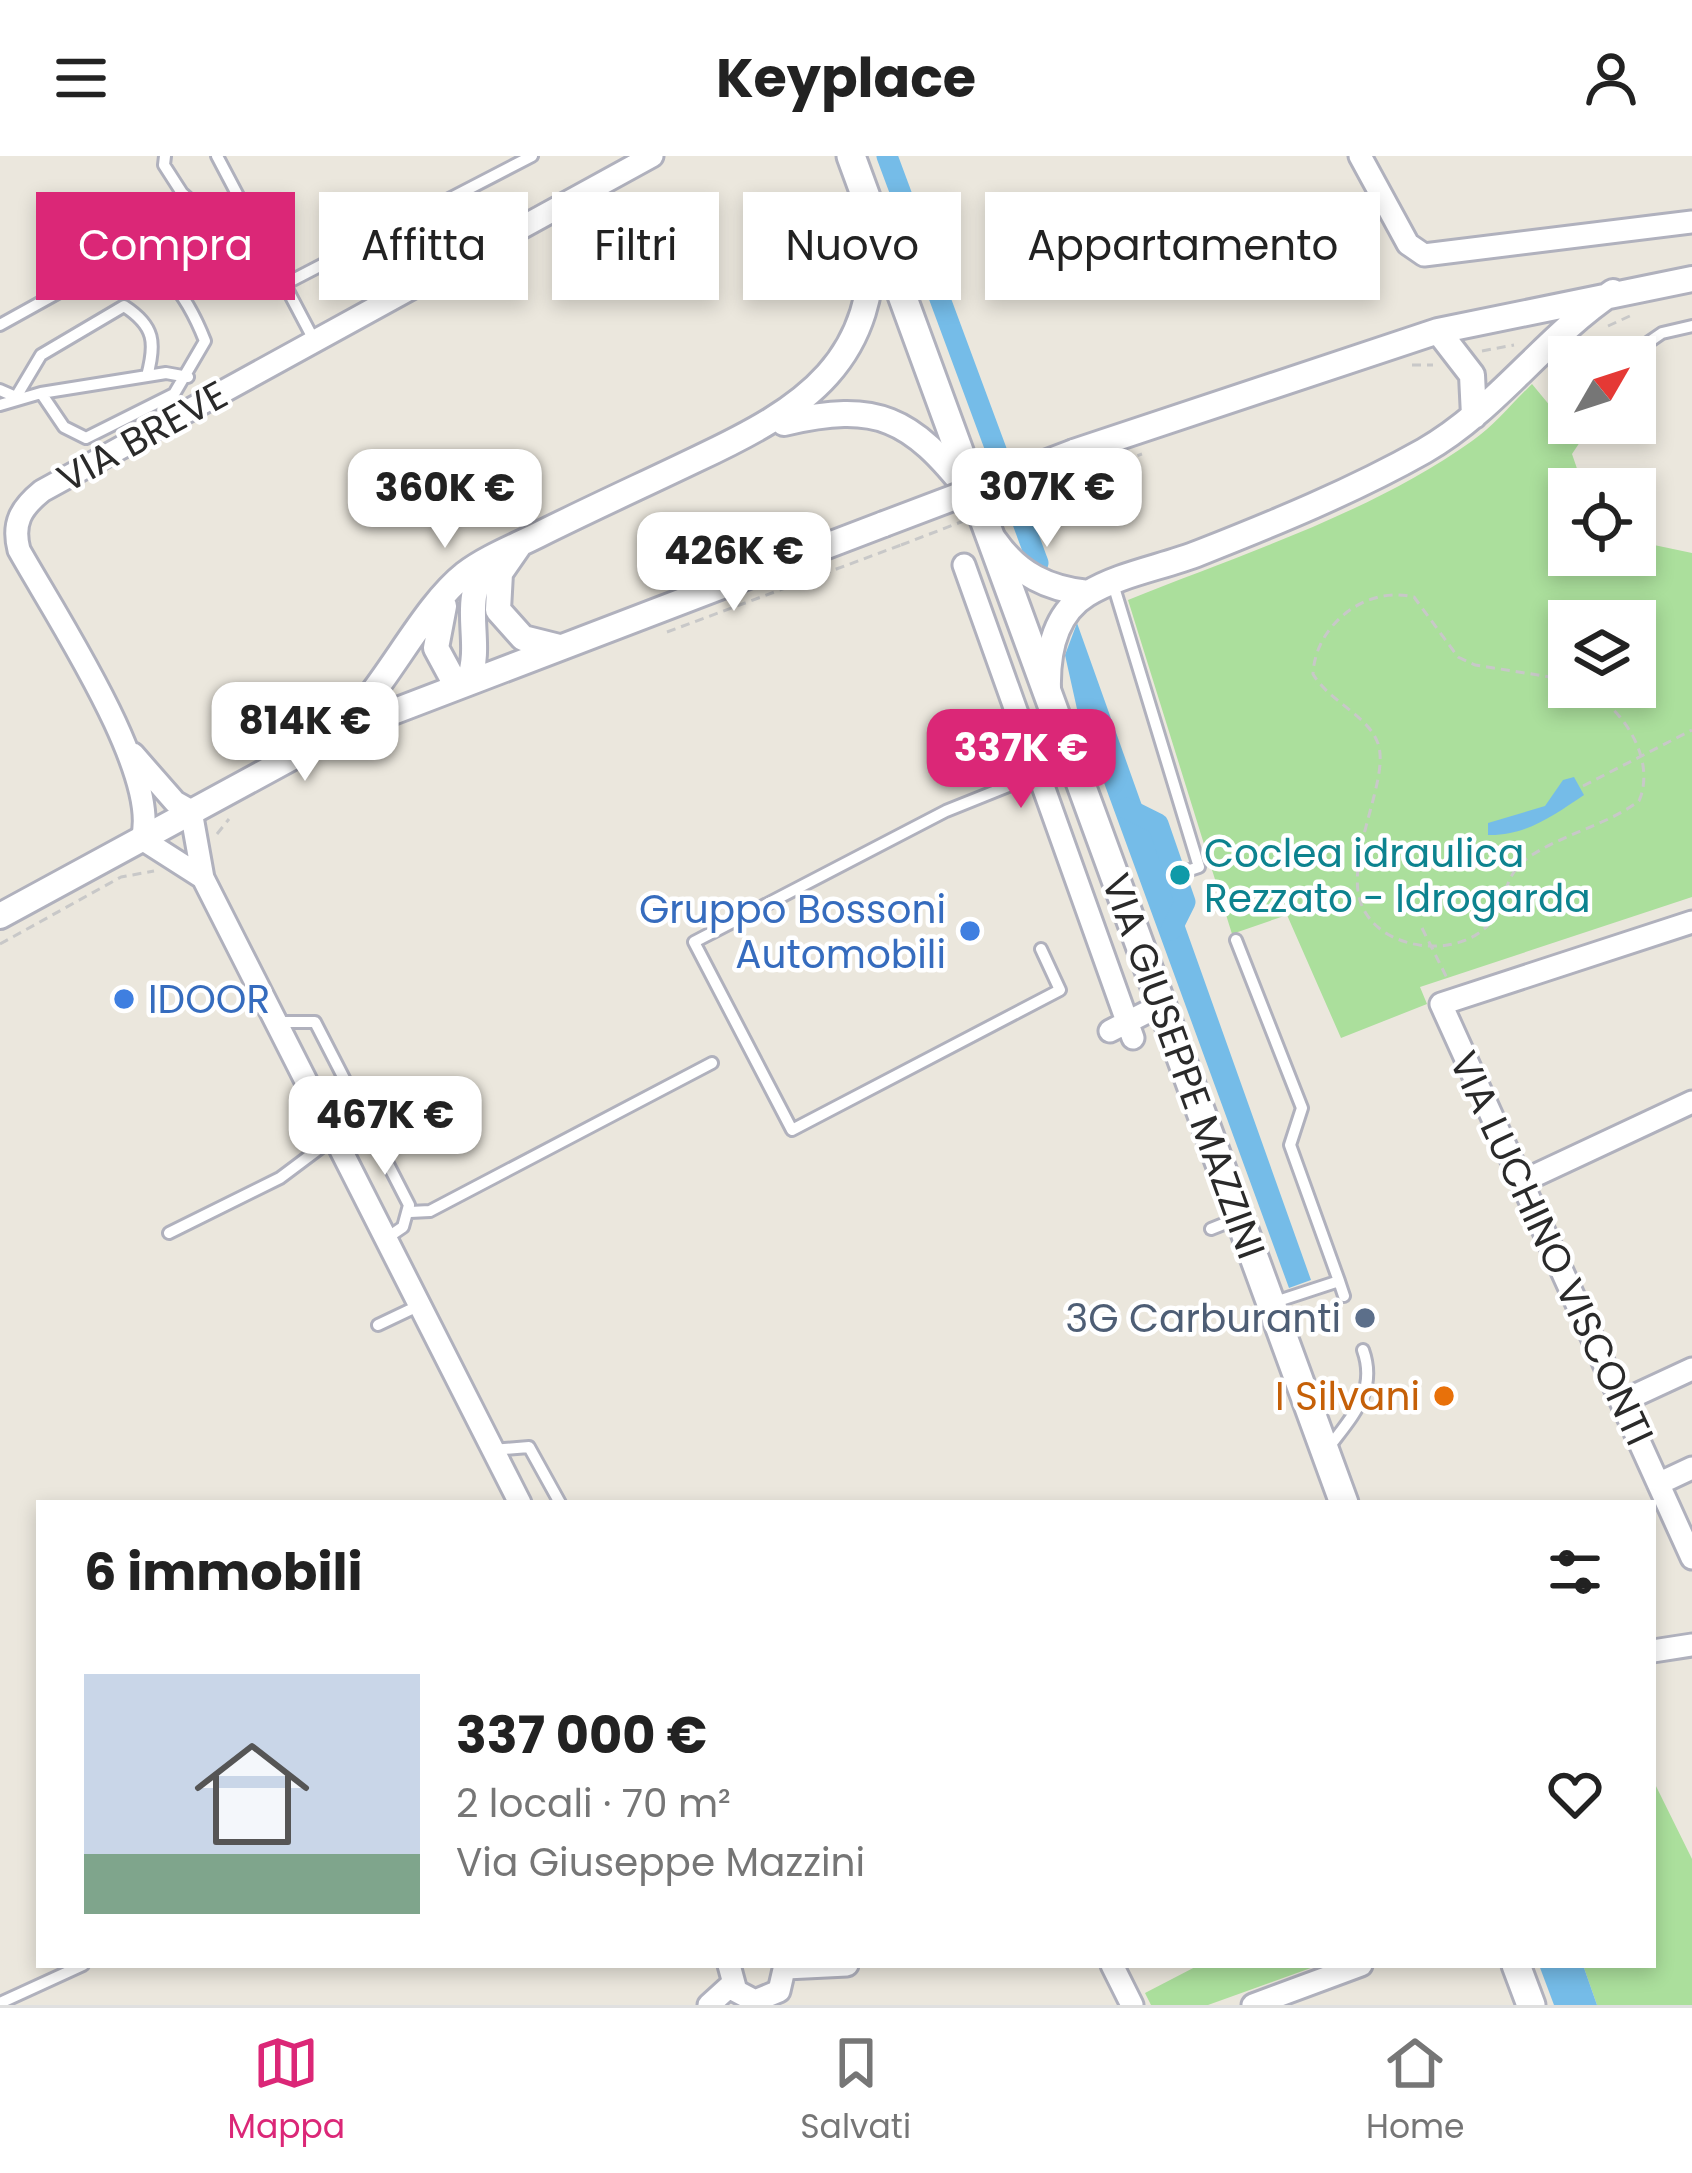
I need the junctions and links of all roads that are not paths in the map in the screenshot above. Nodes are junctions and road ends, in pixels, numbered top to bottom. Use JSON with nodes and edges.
{"nodes":[{"id":1,"x":165,"y":156,"type":"edge"},
{"id":2,"x":217,"y":156,"type":"edge"},
{"id":3,"x":532,"y":156,"type":"edge"},
{"id":4,"x":652,"y":156,"type":"edge"},
{"id":5,"x":851,"y":156,"type":"edge"},
{"id":6,"x":1360,"y":156,"type":"edge"},
{"id":7,"x":181,"y":192,"type":"edge"},
{"id":8,"x":236,"y":192,"type":"edge"},
{"id":9,"x":864,"y":192,"type":"edge"},
{"id":10,"x":1692,"y":221,"type":"edge"},
{"id":11,"x":295,"y":278,"type":"edge"},
{"id":12,"x":1692,"y":279,"type":"edge"},
{"id":13,"x":1613,"y":292,"type":"junction"},
{"id":14,"x":293,"y":300,"type":"edge"},
{"id":15,"x":865,"y":300,"type":"edge"},
{"id":16,"x":904,"y":300,"type":"edge"},
{"id":17,"x":0,"y":325,"type":"edge"},
{"id":18,"x":1692,"y":326,"type":"edge"},
{"id":19,"x":1438,"y":331,"type":"junction"},
{"id":20,"x":1656,"y":337,"type":"edge"},
{"id":21,"x":315,"y":342,"type":"junction"},
{"id":22,"x":148,"y":376,"type":"junction"},
{"id":23,"x":188,"y":377,"type":"junction"},
{"id":24,"x":0,"y":390,"type":"edge"},
{"id":25,"x":41,"y":393,"type":"junction"},
{"id":26,"x":16,"y":397,"type":"junction"},
{"id":27,"x":0,"y":405,"type":"edge"},
{"id":28,"x":1474,"y":416,"type":"junction"},
{"id":29,"x":764,"y":428,"type":"junction"},
{"id":30,"x":980,"y":506,"type":"junction"},
{"id":31,"x":990,"y":535,"type":"junction"},
{"id":32,"x":521,"y":543,"type":"junction"},
{"id":33,"x":494,"y":557,"type":"junction"},
{"id":34,"x":964,"y":565,"type":"dead end"},
{"id":35,"x":1113,"y":584,"type":"junction"},
{"id":36,"x":1088,"y":592,"type":"junction"},
{"id":37,"x":446,"y":598,"type":"junction"},
{"id":38,"x":562,"y":647,"type":"junction"},
{"id":39,"x":462,"y":683,"type":"junction"},
{"id":40,"x":1048,"y":692,"type":"junction"},
{"id":41,"x":335,"y":734,"type":"junction"},
{"id":42,"x":130,"y":751,"type":"junction"},
{"id":43,"x":1038,"y":774,"type":"junction"},
{"id":44,"x":191,"y":811,"type":"junction"},
{"id":45,"x":142,"y":838,"type":"junction"},
{"id":46,"x":1187,"y":872,"type":"dead end"},
{"id":47,"x":203,"y":878,"type":"junction"},
{"id":48,"x":1126,"y":907,"type":"junction"},
{"id":49,"x":0,"y":916,"type":"edge"},
{"id":50,"x":1090,"y":919,"type":"junction"},
{"id":51,"x":1692,"y":922,"type":"edge"},
{"id":52,"x":1236,"y":940,"type":"dead end"},
{"id":53,"x":1041,"y":950,"type":"dead end"},
{"id":54,"x":1161,"y":1005,"type":"junction"},
{"id":55,"x":277,"y":1022,"type":"junction"},
{"id":56,"x":712,"y":1063,"type":"dead end"},
{"id":57,"x":1692,"y":1102,"type":"edge"},
{"id":58,"x":332,"y":1139,"type":"junction"},
{"id":59,"x":1521,"y":1183,"type":"junction"},
{"id":60,"x":410,"y":1212,"type":"junction"},
{"id":61,"x":1239,"y":1218,"type":"junction"},
{"id":62,"x":1211,"y":1228,"type":"dead end"},
{"id":63,"x":170,"y":1233,"type":"dead end"},
{"id":64,"x":384,"y":1240,"type":"junction"},
{"id":65,"x":1339,"y":1280,"type":"junction"},
{"id":66,"x":1344,"y":1296,"type":"dead end"},
{"id":67,"x":1270,"y":1304,"type":"junction"},
{"id":68,"x":418,"y":1306,"type":"junction"},
{"id":69,"x":378,"y":1324,"type":"dead end"},
{"id":70,"x":1363,"y":1350,"type":"dead end"},
{"id":71,"x":1692,"y":1369,"type":"edge"},
{"id":72,"x":1623,"y":1401,"type":"junction"},
{"id":73,"x":492,"y":1450,"type":"junction"},
{"id":74,"x":1325,"y":1453,"type":"junction"},
{"id":75,"x":1692,"y":1468,"type":"edge"},
{"id":76,"x":1660,"y":1483,"type":"junction"},
{"id":77,"x":518,"y":1500,"type":"edge"},
{"id":78,"x":558,"y":1500,"type":"edge"},
{"id":79,"x":1343,"y":1500,"type":"edge"},
{"id":80,"x":1692,"y":1558,"type":"edge"},
{"id":81,"x":1692,"y":1645,"type":"edge"},
{"id":82,"x":1656,"y":1651,"type":"edge"},
{"id":83,"x":76,"y":1968,"type":"edge"},
{"id":84,"x":786,"y":1968,"type":"edge"},
{"id":85,"x":1114,"y":1968,"type":"edge"},
{"id":86,"x":1353,"y":1968,"type":"edge"},
{"id":87,"x":1517,"y":1968,"type":"edge"},
{"id":88,"x":730,"y":1975,"type":"edge"},
{"id":89,"x":771,"y":2002,"type":"edge"},
{"id":90,"x":0,"y":2003,"type":"edge"},
{"id":91,"x":709,"y":2005,"type":"edge"},
{"id":92,"x":1132,"y":2005,"type":"edge"},
{"id":93,"x":1252,"y":2005,"type":"edge"},
{"id":94,"x":1531,"y":2005,"type":"edge"}],
"edges":[{"from":1,"to":7,"type":"lane"},
{"from":2,"to":8,"type":"lane"},
{"from":3,"to":11,"type":"lane"},
{"from":4,"to":21,"type":"street","name":"VIA BREVE"},
{"from":5,"to":9,"type":"main road","name":"VIA GIUSEPPE MAZZINI"},
{"from":6,"to":10,"type":"street"},
{"from":12,"to":13,"type":"street"},
{"from":13,"to":19,"type":"street"},
{"from":13,"to":28,"type":"street"},
{"from":14,"to":21,"type":"lane"},
{"from":15,"to":29,"type":"street"},
{"from":16,"to":30,"type":"main road","name":"VIA GIUSEPPE MAZZINI"},
{"from":17,"to":23,"type":"lane"},
{"from":18,"to":20,"type":"lane"},
{"from":19,"to":28,"type":"street"},
{"from":19,"to":38,"type":"street","bridge":true},
{"from":21,"to":42,"type":"street","name":"VIA BREVE"},
{"from":22,"to":23,"type":"lane"},
{"from":22,"to":25,"type":"lane"},
{"from":22,"to":26,"type":"lane"},
{"from":23,"to":25,"type":"lane"},
{"from":24,"to":26,"type":"lane"},
{"from":25,"to":26,"type":"lane"},
{"from":26,"to":27,"type":"lane"},
{"from":28,"to":35,"type":"street"},
{"from":29,"to":30,"type":"street"},
{"from":29,"to":32,"type":"street"},
{"from":30,"to":31,"type":"main road","name":"VIA GIUSEPPE MAZZINI"},
{"from":31,"to":36,"type":"street"},
{"from":31,"to":40,"type":"main road","name":"VIA GIUSEPPE MAZZINI"},
{"from":32,"to":33,"type":"street"},
{"from":32,"to":38,"type":"street"},
{"from":33,"to":37,"type":"street"},
{"from":33,"to":39,"type":"street"},
{"from":34,"to":43,"type":"street"},
{"from":35,"to":36,"type":"street"},
{"from":35,"to":46,"type":"lane"},
{"from":36,"to":40,"type":"street"},
{"from":37,"to":39,"type":"street"},
{"from":37,"to":41,"type":"street"},
{"from":38,"to":39,"type":"street"},
{"from":39,"to":41,"type":"street"},
{"from":40,"to":48,"type":"main road","name":"VIA GIUSEPPE MAZZINI"},
{"from":41,"to":44,"type":"street"},
{"from":42,"to":44,"type":"street"},
{"from":42,"to":45,"type":"street"},
{"from":43,"to":50,"type":"street"},
{"from":43,"to":53,"type":"lane"},
{"from":44,"to":45,"type":"street"},
{"from":44,"to":47,"type":"street"},
{"from":45,"to":47,"type":"street"},
{"from":45,"to":49,"type":"street"},
{"from":47,"to":55,"type":"street"},
{"from":48,"to":50,"type":"street"},
{"from":48,"to":54,"type":"main road","name":"VIA GIUSEPPE MAZZINI"},
{"from":50,"to":54,"type":"street"},
{"from":51,"to":59,"type":"street","name":"VIA LUCHINO VISCONTI"},
{"from":52,"to":65,"type":"lane"},
{"from":54,"to":61,"type":"main road","name":"VIA GIUSEPPE MAZZINI"},
{"from":55,"to":58,"type":"street"},
{"from":55,"to":60,"type":"lane"},
{"from":56,"to":60,"type":"lane"},
{"from":57,"to":59,"type":"street"},
{"from":58,"to":63,"type":"lane"},
{"from":58,"to":64,"type":"street"},
{"from":59,"to":72,"type":"street","name":"VIA LUCHINO VISCONTI"},
{"from":60,"to":64,"type":"lane"},
{"from":61,"to":62,"type":"lane"},
{"from":61,"to":67,"type":"main road","name":"VIA GIUSEPPE MAZZINI"},
{"from":64,"to":68,"type":"street"},
{"from":65,"to":66,"type":"lane"},
{"from":65,"to":67,"type":"lane"},
{"from":67,"to":74,"type":"main road","name":"VIA GIUSEPPE MAZZINI"},
{"from":68,"to":69,"type":"lane"},
{"from":68,"to":73,"type":"street"},
{"from":70,"to":74,"type":"lane"},
{"from":71,"to":72,"type":"street"},
{"from":72,"to":76,"type":"street","name":"VIA LUCHINO VISCONTI"},
{"from":73,"to":77,"type":"street"},
{"from":73,"to":78,"type":"lane"},
{"from":74,"to":79,"type":"main road","name":"VIA GIUSEPPE MAZZINI"},
{"from":75,"to":76,"type":"street"},
{"from":76,"to":80,"type":"street","name":"VIA LUCHINO VISCONTI"},
{"from":81,"to":82,"type":"street"},
{"from":83,"to":90,"type":"lane"},
{"from":84,"to":89,"type":"street"},
{"from":85,"to":92,"type":"street"},
{"from":86,"to":93,"type":"street"},
{"from":87,"to":94,"type":"main road"},
{"from":88,"to":89,"type":"street"},
{"from":88,"to":91,"type":"street"}]}
